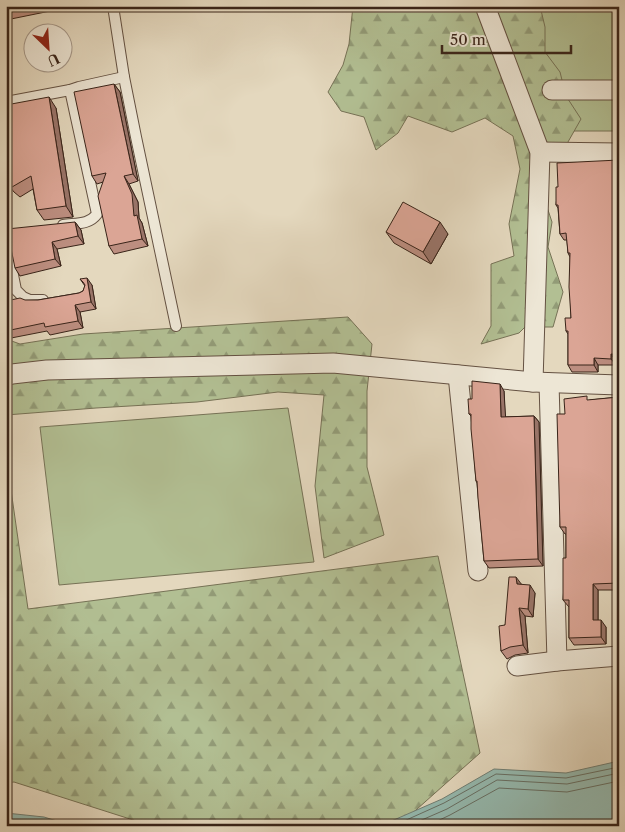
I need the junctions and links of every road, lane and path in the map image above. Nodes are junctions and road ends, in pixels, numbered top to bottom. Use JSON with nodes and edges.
{"nodes":[{"id":1,"x":113,"y":6,"type":"edge"},
{"id":2,"x":485,"y":6,"type":"edge"},
{"id":3,"x":124,"y":77,"type":"junction"},
{"id":4,"x":70,"y":90,"type":"junction"},
{"id":5,"x":552,"y":90,"type":"dead end"},
{"id":6,"x":619,"y":90,"type":"edge"},
{"id":7,"x":6,"y":102,"type":"edge"},
{"id":8,"x":540,"y":152,"type":"junction"},
{"id":9,"x":619,"y":152,"type":"edge"},
{"id":10,"x":52,"y":226,"type":"edge"},
{"id":11,"x":6,"y":240,"type":"edge"},
{"id":12,"x":50,"y":299,"type":"edge"},
{"id":13,"x":176,"y":326,"type":"dead end"},
{"id":14,"x":458,"y":375,"type":"junction"},
{"id":15,"x":6,"y":376,"type":"edge"},
{"id":16,"x":541,"y":382,"type":"junction"},
{"id":17,"x":619,"y":385,"type":"edge"},
{"id":18,"x":478,"y":571,"type":"dead end"},
{"id":19,"x":619,"y":656,"type":"edge"},
{"id":20,"x":557,"y":661,"type":"junction"},
{"id":21,"x":517,"y":666,"type":"dead end"}],
"edges":[{"from":1,"to":3,"type":"lane"},
{"from":2,"to":8,"type":"street"},
{"from":3,"to":4,"type":"lane"},
{"from":3,"to":13,"type":"lane"},
{"from":4,"to":7,"type":"lane"},
{"from":4,"to":10,"type":"lane"},
{"from":5,"to":6,"type":"street"},
{"from":8,"to":9,"type":"street"},
{"from":8,"to":16,"type":"street"},
{"from":11,"to":12,"type":"lane"},
{"from":14,"to":15,"type":"street"},
{"from":14,"to":16,"type":"street"},
{"from":14,"to":18,"type":"street"},
{"from":16,"to":17,"type":"street"},
{"from":16,"to":20,"type":"street"},
{"from":19,"to":20,"type":"street"},
{"from":20,"to":21,"type":"street"}]}
